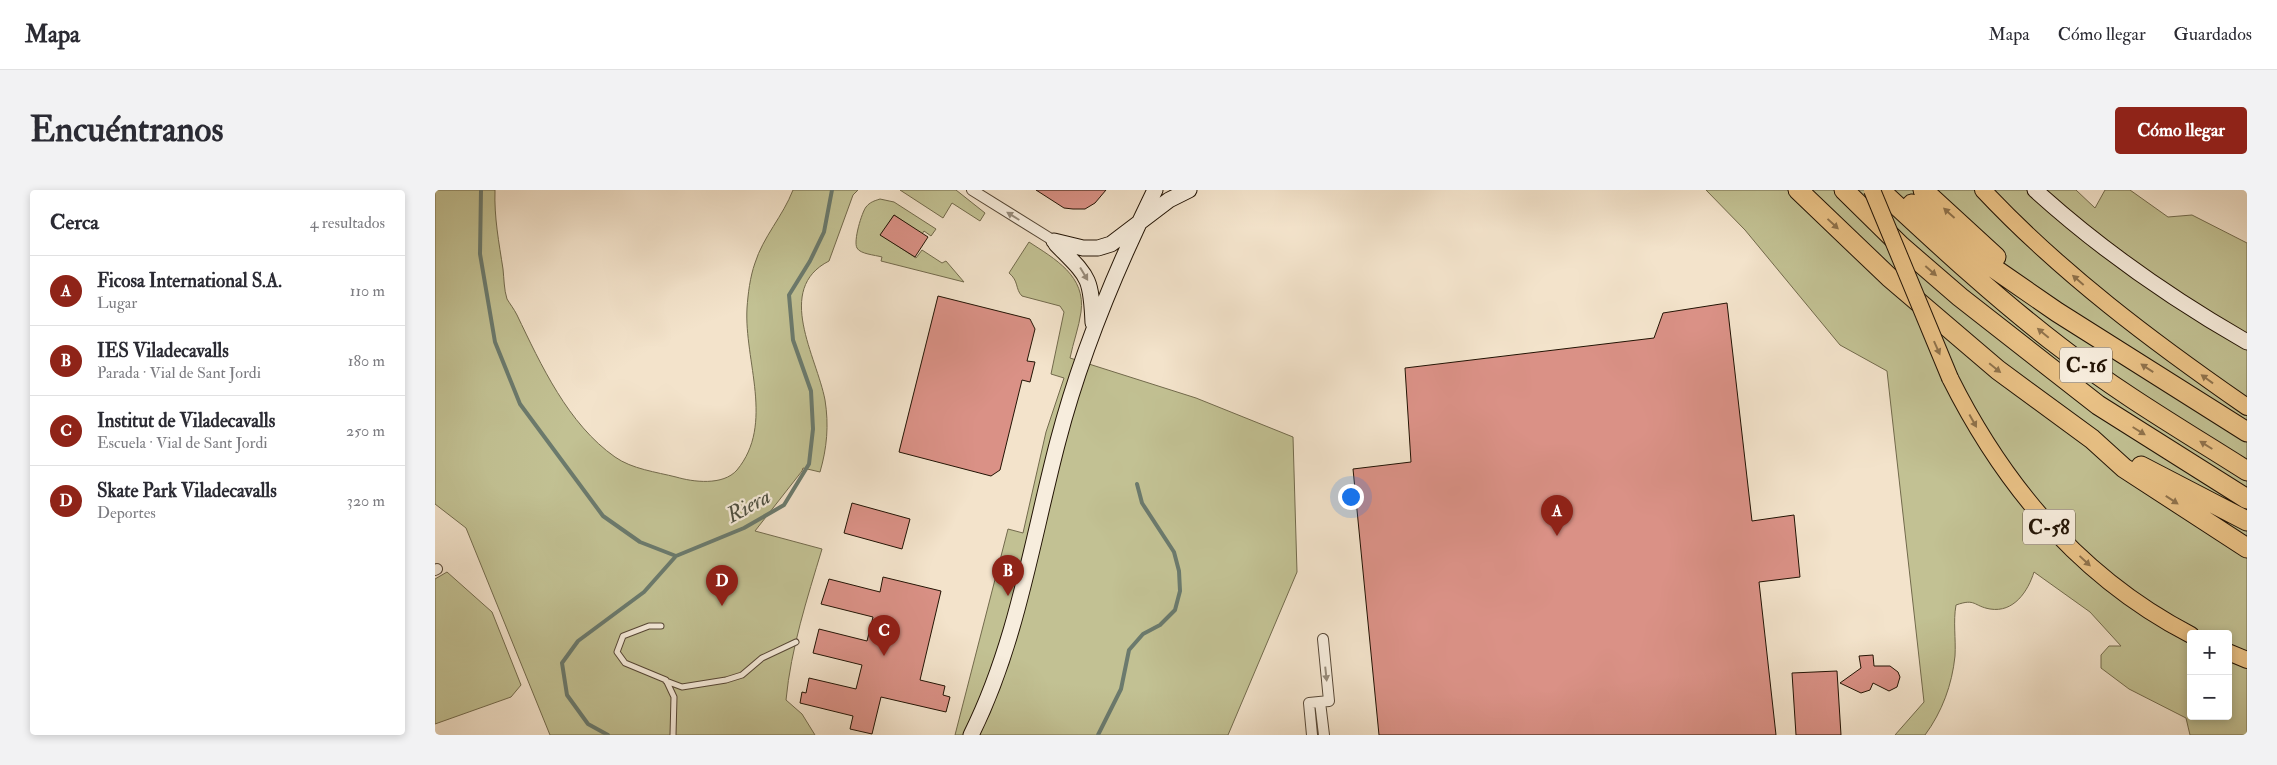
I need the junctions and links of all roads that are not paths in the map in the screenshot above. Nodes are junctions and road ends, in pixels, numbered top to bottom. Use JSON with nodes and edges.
{"nodes":[{"id":1,"x":972,"y":190,"type":"edge"},
{"id":2,"x":1155,"y":190,"type":"edge"},
{"id":3,"x":1189,"y":190,"type":"edge"},
{"id":4,"x":1797,"y":190,"type":"edge"},
{"id":5,"x":1844,"y":190,"type":"edge"},
{"id":6,"x":1872,"y":190,"type":"edge"},
{"id":7,"x":1880,"y":190,"type":"edge"},
{"id":8,"x":1897,"y":190,"type":"edge"},
{"id":9,"x":1923,"y":190,"type":"edge"},
{"id":10,"x":1983,"y":190,"type":"edge"},
{"id":11,"x":2035,"y":190,"type":"edge"},
{"id":12,"x":1139,"y":221,"type":"junction"},
{"id":13,"x":1054,"y":241,"type":"junction"},
{"id":14,"x":1094,"y":327,"type":"junction"},
{"id":15,"x":2247,"y":342,"type":"edge"},
{"id":16,"x":2108,"y":343,"type":"junction"},
{"id":17,"x":2247,"y":407,"type":"edge"},
{"id":18,"x":2247,"y":432,"type":"edge"},
{"id":19,"x":2092,"y":439,"type":"junction"},
{"id":20,"x":2247,"y":471,"type":"edge"},
{"id":21,"x":2247,"y":499,"type":"edge"},
{"id":22,"x":2247,"y":521,"type":"edge"},
{"id":23,"x":2247,"y":548,"type":"edge"},
{"id":24,"x":661,"y":626,"type":"dead end"},
{"id":25,"x":2187,"y":633,"type":"edge"},
{"id":26,"x":1323,"y":639,"type":"dead end"},
{"id":27,"x":796,"y":642,"type":"dead end"},
{"id":28,"x":2232,"y":654,"type":"edge"},
{"id":29,"x":2247,"y":660,"type":"edge"},
{"id":30,"x":666,"y":680,"type":"junction"},
{"id":31,"x":1320,"y":702,"type":"junction"},
{"id":32,"x":673,"y":735,"type":"edge"},
{"id":33,"x":971,"y":735,"type":"edge"},
{"id":34,"x":1312,"y":735,"type":"edge"},
{"id":35,"x":1324,"y":735,"type":"edge"}],
"edges":[{"from":13,"to":1,"type":"street","one_way":true},
{"from":2,"to":12,"type":"street"},
{"from":3,"to":12,"type":"street"},
{"from":4,"to":19,"type":"highway","one_way":true},
{"from":5,"to":21,"type":"highway","number":"C-16","one_way":true},
{"from":6,"to":25,"type":"main road","number":"C-58","one_way":true,"bridge":true},
{"from":20,"to":7,"type":"highway","number":"C-16","one_way":true},
{"from":8,"to":16,"type":"highway"},
{"from":16,"to":9,"type":"highway","one_way":true},
{"from":17,"to":10,"type":"main road","one_way":true},
{"from":11,"to":15,"type":"street"},
{"from":12,"to":13,"type":"street"},
{"from":12,"to":14,"type":"street"},
{"from":13,"to":14,"type":"street","one_way":true},
{"from":14,"to":33,"type":"street"},
{"from":18,"to":16,"type":"highway","one_way":true},
{"from":19,"to":22,"type":"highway"},
{"from":19,"to":23,"type":"highway","one_way":true},
{"from":24,"to":30,"type":"lane"},
{"from":26,"to":31,"type":"street","one_way":true},
{"from":27,"to":30,"type":"lane"},
{"from":28,"to":29,"type":"main road"},
{"from":30,"to":32,"type":"lane"},
{"from":31,"to":34,"type":"street"},
{"from":31,"to":35,"type":"street"}]}
